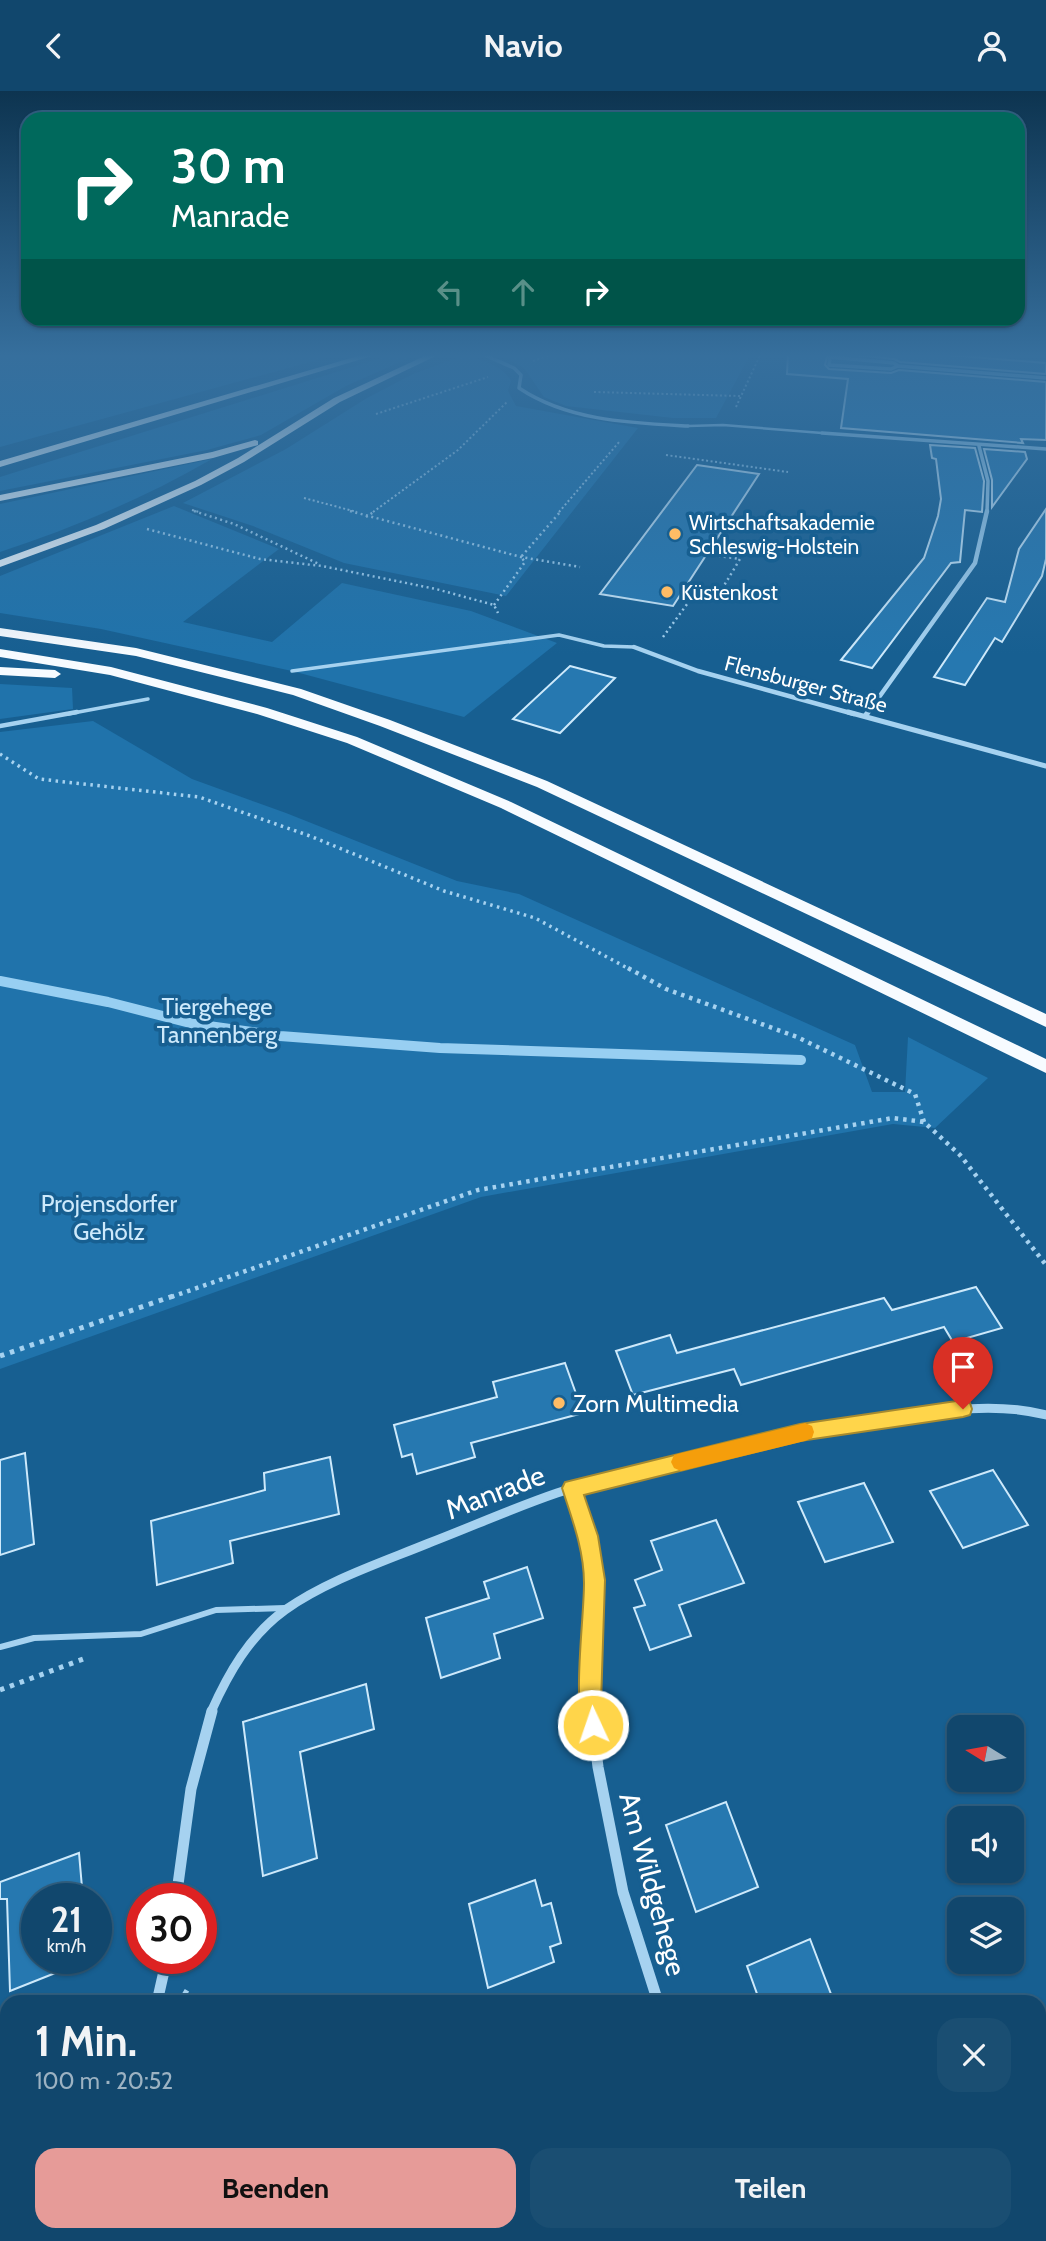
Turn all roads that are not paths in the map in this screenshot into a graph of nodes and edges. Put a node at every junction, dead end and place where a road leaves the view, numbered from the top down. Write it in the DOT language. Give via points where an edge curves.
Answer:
graph roads {
  1 [pos="40,453"];
  2 [pos="51,453"];
  3 [pos="218,453"];
  4 [pos="251,453"];
  5 [pos="981,453"];
  6 [pos="0,464"];
  7 [pos="0,472"];
  8 [pos="0,498"];
  9 [pos="0,563"];
  10 [pos="0,623"];
  11 [pos="0,632"];
  12 [pos="60,640"];
  13 [pos="634,647"];
  14 [pos="0,653"];
  15 [pos="0,671"];
  16 [pos="292,671"];
  17 [pos="205,695"];
  18 [pos="148,699"];
  19 [pos="865,716"];
  20 [pos="0,726"];
  21 [pos="1046,766"];
  22 [pos="1046,1021"];
  23 [pos="1046,1067"];
  24 [pos="1046,1415"];
  25 [pos="572,1488"];
  26 [pos="288,1608"];
  27 [pos="0,1647"];
  28 [pos="178,1883"];
  29 [pos="163,1974"];
  30 [pos="159,1995"];
  31 [pos="656,1995"];
  1 -- 6 [label="highway"];
  2 -- 7 [label="highway"];
  3 -- 8 [label="highway"];
  4 -- 9 [label="highway" via="198,483 89,531"];
  5 -- 19 [label="street" via="988,506 975,563"];
  10 -- 12 [label="highway"];
  11 -- 12 [label="highway"];
  12 -- 22 [label="highway" via="231,675 385,723 541,784"];
  13 -- 16 [label="lane, Flensburger Straße" via="604,646 559,635"];
  13 -- 19 [label="street, Flensburger Straße" via="698,671"];
  14 -- 17 [label="highway" via="111,671"];
  15 -- 17 [label="highway" via="32,671"];
  17 -- 23 [label="highway" via="352,740 506,805"];
  18 -- 20 [label="lane"];
  19 -- 21 [label="street, Flensburger Straße"];
  24 -- 25 [label="street, Manrade" via="1001,1408 963,1409 800,1432"];
  25 -- 26 [label="street, Manrade" via="362,1570"];
  25 -- 31 [label="street, Am Wildgehege" via="588,1536 595,1580 590,1704 598,1767 623,1892"];
  26 -- 27 [label="lane" via="216,1610 141,1634 34,1638"];
  26 -- 28 [label="street, Manrade" via="241,1656 213,1708 193,1766"];
  29 -- 30 [label="street"];
}
